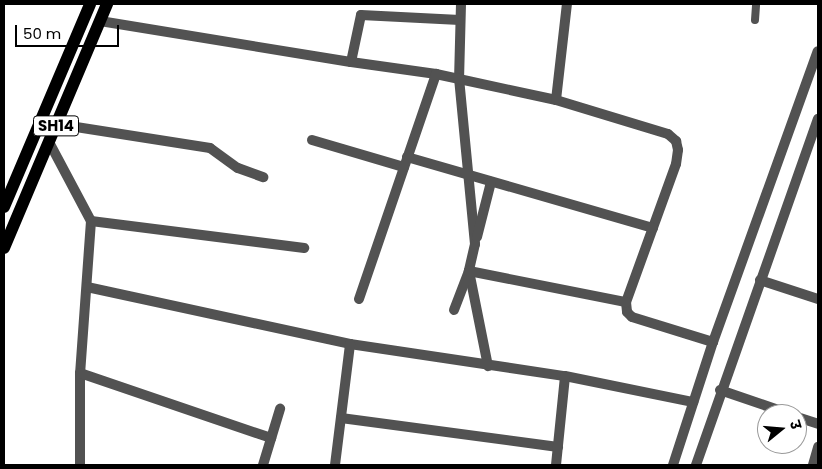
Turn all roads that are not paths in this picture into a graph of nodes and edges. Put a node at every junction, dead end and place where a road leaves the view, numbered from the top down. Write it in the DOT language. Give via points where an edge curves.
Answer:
graph roads {
  1 [pos="90,4"];
  2 [pos="107,4"];
  3 [pos="462,4"];
  4 [pos="567,4"];
  5 [pos="756,4"];
  6 [pos="460,20"];
  7 [pos="755,20"];
  8 [pos="100,21"];
  9 [pos="818,51"];
  10 [pos="352,62"];
  11 [pos="436,74"];
  12 [pos="459,78"];
  13 [pos="556,100"];
  14 [pos="818,119"];
  15 [pos="57,124"];
  16 [pos="312,140"];
  17 [pos="49,142"];
  18 [pos="405,162"];
  19 [pos="469,176"];
  20 [pos="262,177"];
  21 [pos="491,182"];
  22 [pos="4,207"];
  23 [pos="91,221"];
  24 [pos="653,228"];
  25 [pos="476,244"];
  26 [pos="4,248"];
  27 [pos="304,248"];
  28 [pos="469,271"];
  29 [pos="760,280"];
  30 [pos="87,287"];
  31 [pos="359,299"];
  32 [pos="818,299"];
  33 [pos="626,302"];
  34 [pos="454,310"];
  35 [pos="713,342"];
  36 [pos="350,344"];
  37 [pos="488,366"];
  38 [pos="80,373"];
  39 [pos="565,376"];
  40 [pos="720,390"];
  41 [pos="693,402"];
  42 [pos="761,404"];
  43 [pos="280,409"];
  44 [pos="341,418"];
  45 [pos="271,438"];
  46 [pos="558,447"];
  47 [pos="818,447"];
  48 [pos="80,465"];
  49 [pos="263,465"];
  50 [pos="335,465"];
  51 [pos="556,465"];
  52 [pos="673,465"];
  53 [pos="696,465"];
  54 [pos="813,465"];
  1 -- 22 [label="main road, SH14"];
  2 -- 8 [label="main road, SH14"];
  3 -- 6 [label="street"];
  4 -- 13 [label="street"];
  5 -- 7 [label="lane"];
  6 -- 10 [label="street" via="361,16"];
  6 -- 12 [label="street"];
  8 -- 10 [label="street"];
  8 -- 15 [label="main road, SH14"];
  9 -- 35 [label="street"];
  10 -- 11 [label="street"];
  11 -- 12 [label="street"];
  11 -- 18 [label="street"];
  12 -- 13 [label="street"];
  12 -- 19 [label="street"];
  13 -- 24 [label="street" via="668,134 676,141 676,164"];
  14 -- 29 [label="street"];
  15 -- 17 [label="main road, SH14"];
  15 -- 20 [label="street" via="210,148 238,168"];
  16 -- 18 [label="street"];
  17 -- 23 [label="street"];
  17 -- 26 [label="main road, SH14"];
  18 -- 19 [label="street"];
  18 -- 31 [label="street"];
  19 -- 21 [label="street"];
  19 -- 25 [label="street"];
  21 -- 24 [label="street"];
  21 -- 25 [label="street"];
  23 -- 27 [label="street"];
  23 -- 30 [label="street"];
  24 -- 33 [label="street"];
  25 -- 28 [label="street"];
  28 -- 33 [label="street"];
  28 -- 34 [label="street"];
  28 -- 37 [label="street"];
  29 -- 32 [label="street"];
  29 -- 40 [label="street"];
  30 -- 36 [label="street"];
  30 -- 38 [label="street"];
  33 -- 35 [label="street" via="627,312 632,317"];
  35 -- 41 [label="street"];
  36 -- 37 [label="street"];
  36 -- 44 [label="street"];
  37 -- 39 [label="street"];
  38 -- 45 [label="street"];
  38 -- 48 [label="street"];
  39 -- 41 [label="street"];
  39 -- 46 [label="street"];
  40 -- 42 [label="street"];
  40 -- 53 [label="street"];
  41 -- 52 [label="street"];
  43 -- 45 [label="street"];
  44 -- 46 [label="street"];
  44 -- 50 [label="street"];
  45 -- 49 [label="street"];
  46 -- 51 [label="street"];
  47 -- 54 [label="street"];
}
